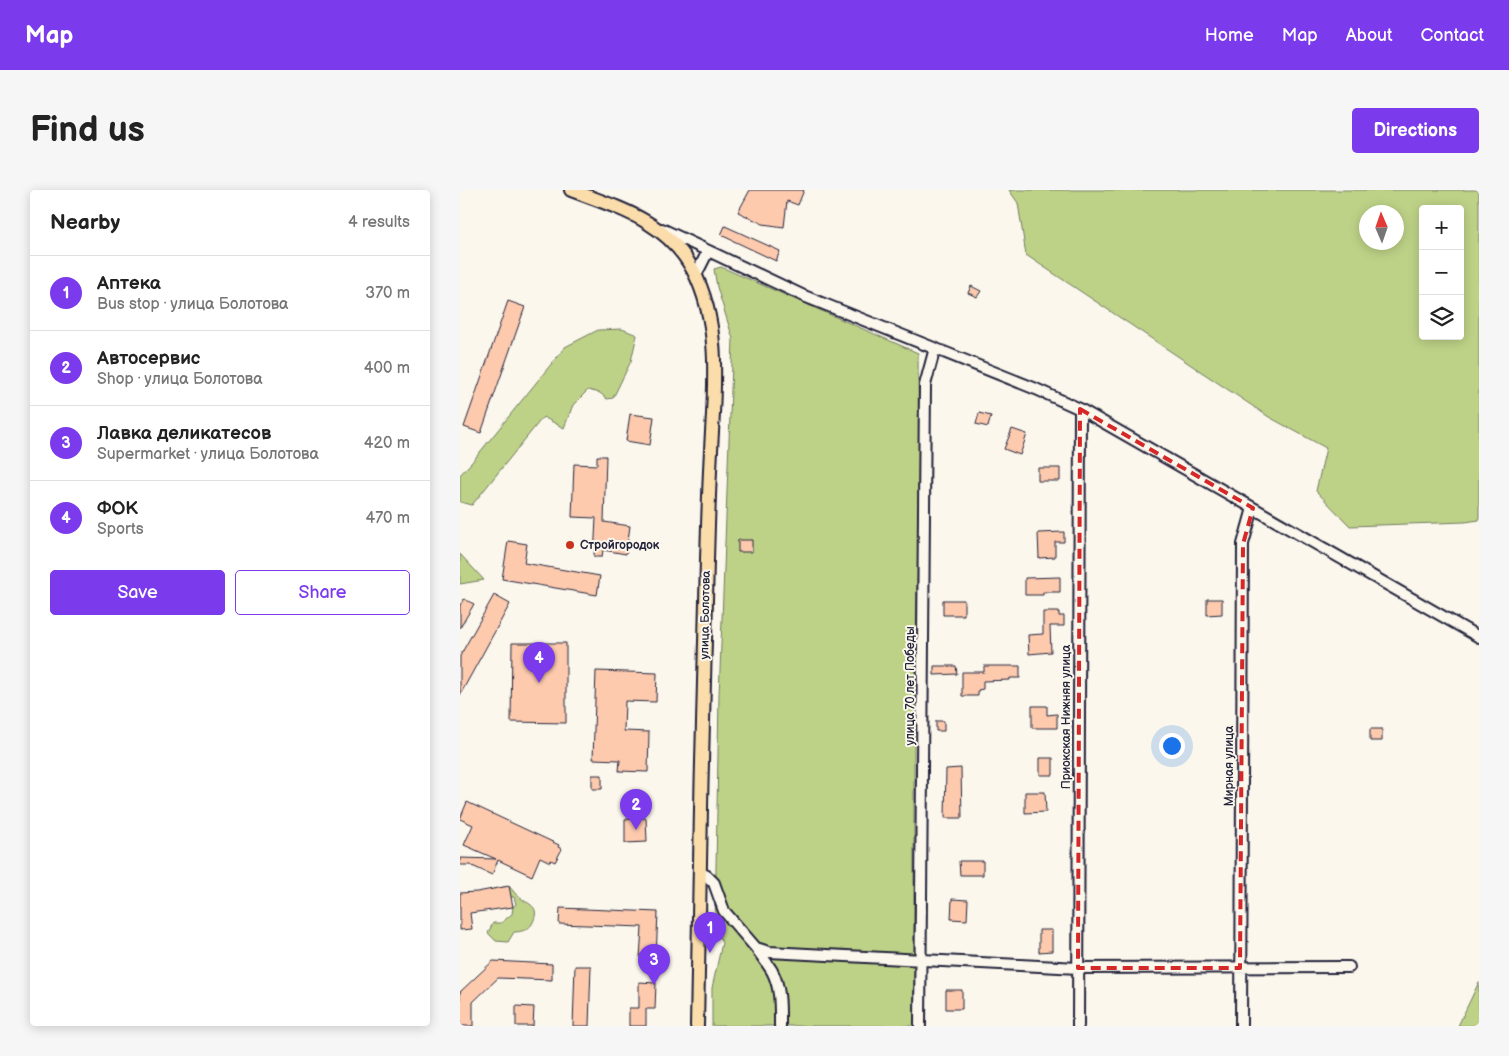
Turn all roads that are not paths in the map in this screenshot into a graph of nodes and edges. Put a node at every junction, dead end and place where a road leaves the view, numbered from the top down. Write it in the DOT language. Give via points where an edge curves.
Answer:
graph roads {
  1 [pos="571,190"];
  2 [pos="652,224"];
  3 [pos="708,251"];
  4 [pos="696,275"];
  5 [pos="935,348"];
  6 [pos="1080,409"];
  7 [pos="1254,508"];
  8 [pos="1479,637"];
  9 [pos="699,872"];
  10 [pos="756,948"];
  11 [pos="921,960"];
  12 [pos="1078,968"];
  13 [pos="1240,968"];
  14 [pos="1349,968"];
  15 [pos="696,1026"];
  16 [pos="780,1026"];
  17 [pos="920,1026"];
  18 [pos="1078,1026"];
  19 [pos="1241,1026"];
  1 -- 2 [label="main road, улица Болотова"];
  2 -- 3 [label="street"];
  2 -- 4 [label="main road, улица Болотова" via="678,249"];
  3 -- 4 [label="street"];
  3 -- 5 [label="street" via="804,296"];
  4 -- 9 [label="main road, улица Болотова" via="712,326 714,364"];
  5 -- 6 [label="street"];
  5 -- 11 [label="street, улица 70 лет Победы" via="925,385"];
  6 -- 7 [label="street"];
  6 -- 12 [label="street, Приокская Нижняя улица"];
  7 -- 8 [label="street"];
  7 -- 13 [label="street, Мирная улица" via="1243,544"];
  9 -- 10 [label="street" via="714,883 724,911"];
  9 -- 15 [label="main road, улица Болотова"];
  10 -- 11 [label="street" via="769,952"];
  10 -- 16 [label="street" via="777,984"];
  11 -- 12 [label="street"];
  11 -- 17 [label="street, улица 70 лет Победы"];
  12 -- 13 [label="street"];
  12 -- 18 [label="street, Приокская Нижняя улица"];
  13 -- 14 [label="street"];
  13 -- 19 [label="street, Мирная улица"];
}
